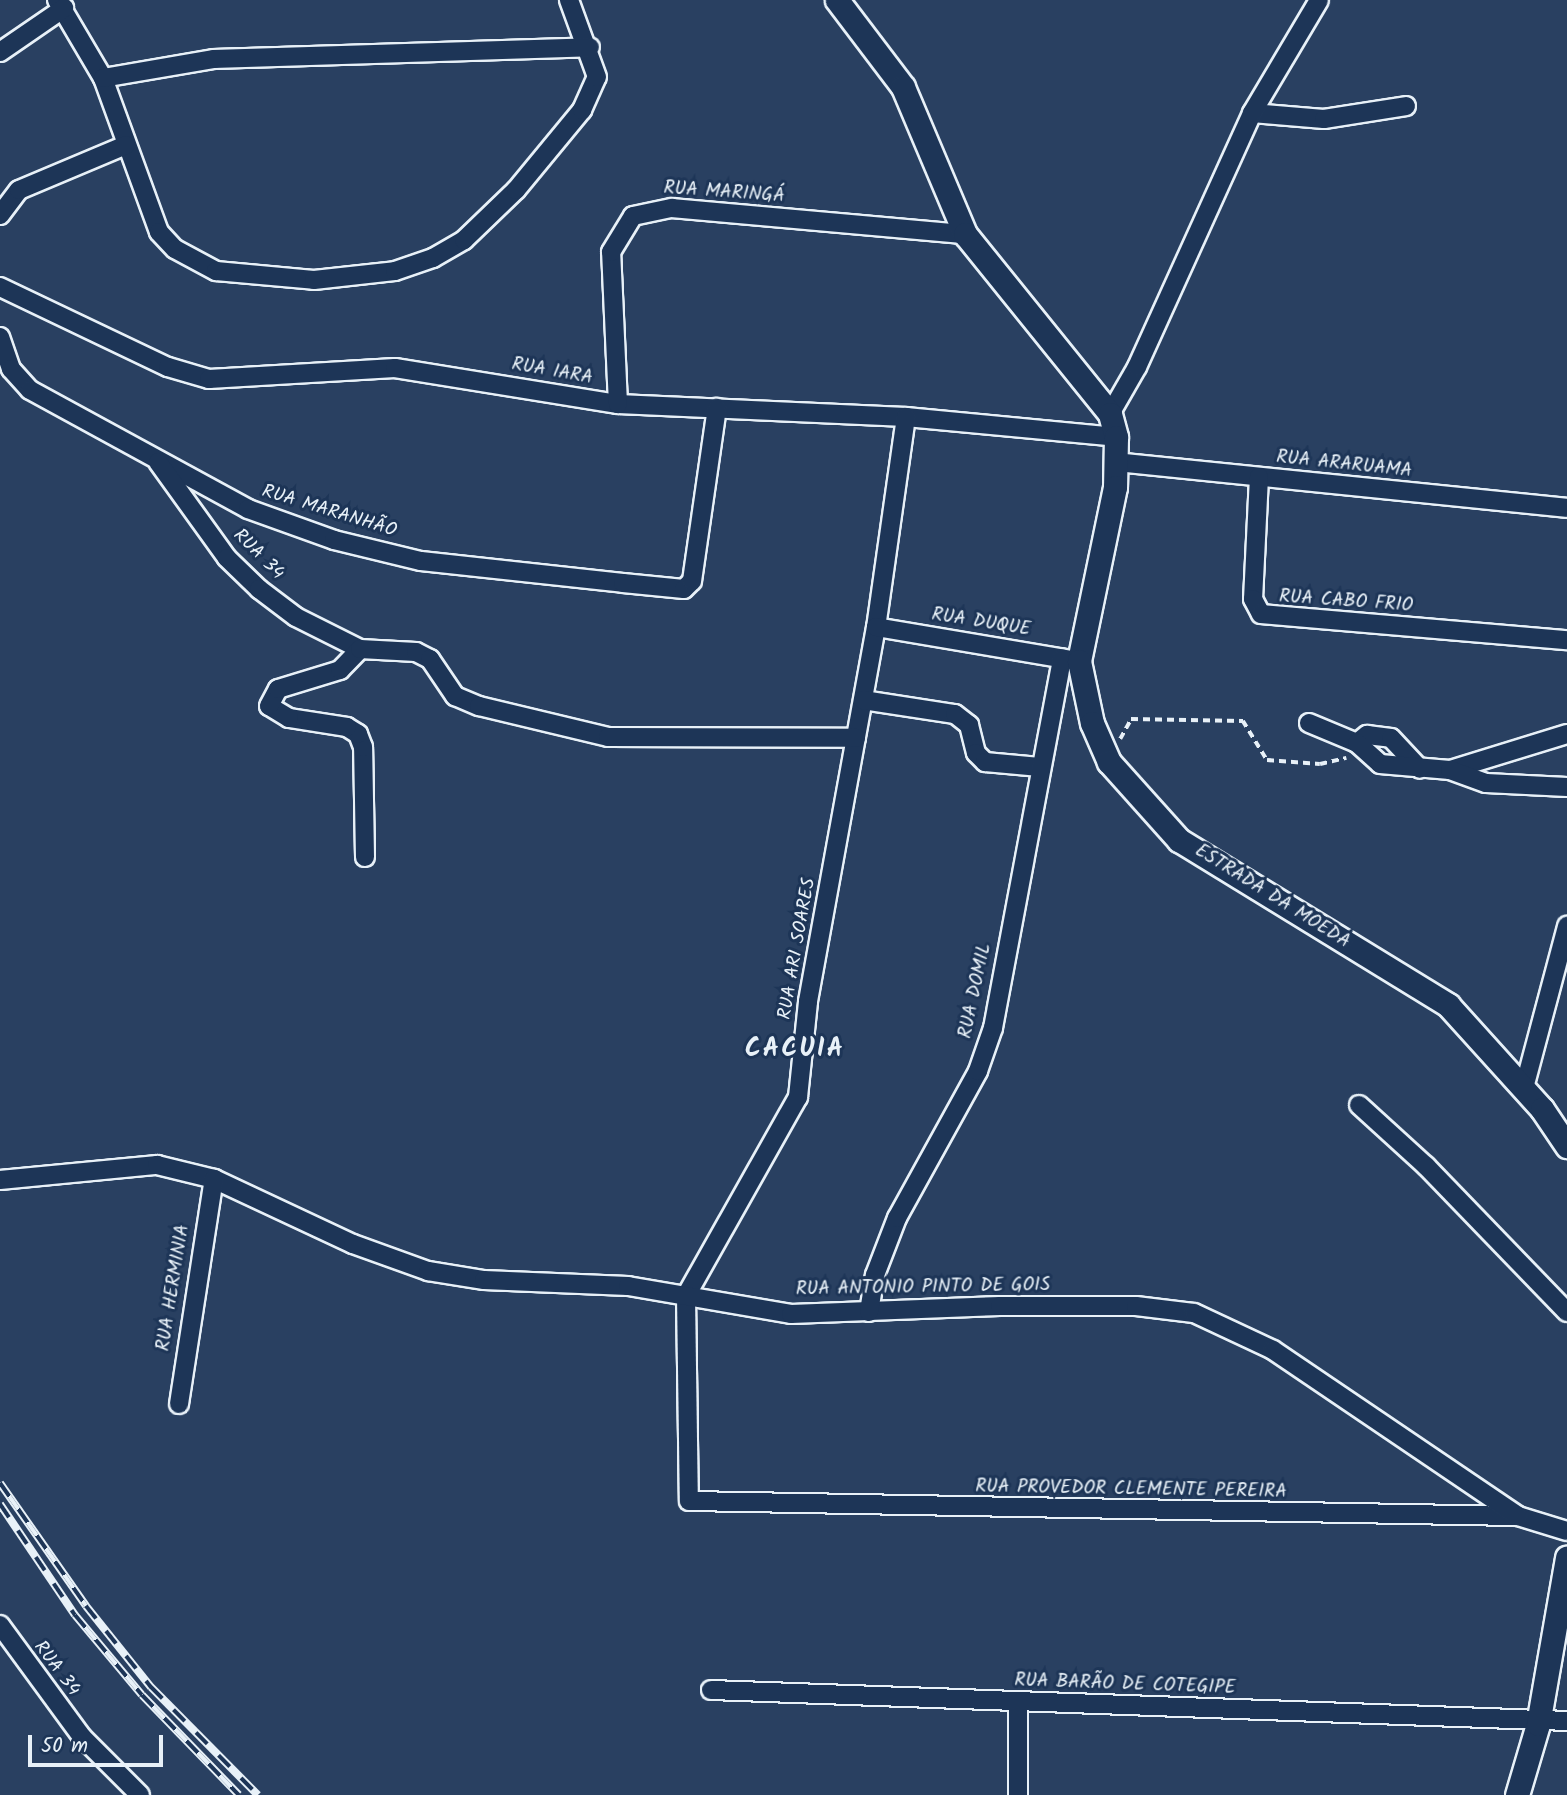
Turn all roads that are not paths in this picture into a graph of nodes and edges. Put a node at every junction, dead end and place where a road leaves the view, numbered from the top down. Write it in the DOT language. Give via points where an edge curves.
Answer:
graph roads {
  1 [pos="569,0"];
  2 [pos="837,0"];
  3 [pos="1319,0"];
  4 [pos="61,4"];
  5 [pos="590,47"];
  6 [pos="0,52"];
  7 [pos="103,78"];
  8 [pos="1406,106"];
  9 [pos="1252,113"];
  10 [pos="126,145"];
  11 [pos="0,215"];
  12 [pos="965,234"];
  13 [pos="0,287"];
  14 [pos="0,337"];
  15 [pos="618,404"];
  16 [pos="717,408"];
  17 [pos="1110,414"];
  18 [pos="906,417"];
  19 [pos="1116,437"];
  20 [pos="156,459"];
  21 [pos="1116,463"];
  22 [pos="1259,477"];
  23 [pos="1567,508"];
  24 [pos="876,627"];
  25 [pos="1567,640"];
  26 [pos="360,649"];
  27 [pos="1070,660"];
  28 [pos="863,700"];
  29 [pos="1309,723"];
  30 [pos="1567,734"];
  31 [pos="856,738"];
  32 [pos="1361,749"];
  33 [pos="1040,767"];
  34 [pos="1420,769"];
  35 [pos="1450,770"];
  36 [pos="1567,787"];
  37 [pos="365,857"];
  38 [pos="1567,926"];
  39 [pos="1524,1088"];
  40 [pos="1359,1105"];
  41 [pos="1567,1146"];
  42 [pos="214,1179"];
  43 [pos="0,1180"];
  44 [pos="686,1296"];
  45 [pos="869,1312"];
  46 [pos="1567,1312"];
  47 [pos="179,1404"];
  48 [pos="1518,1516"];
  49 [pos="1567,1531"];
  50 [pos="1567,1558"];
  51 [pos="0,1625"];
  52 [pos="712,1690"];
  53 [pos="1018,1704"];
  54 [pos="1567,1721"];
  55 [pos="1538,1724"];
  56 [pos="140,1795"];
  57 [pos="1018,1795"];
  58 [pos="1517,1795"];
  1 -- 5 [label="street"];
  2 -- 12 [label="main road" via="903,87"];
  3 -- 9 [label="street"];
  4 -- 6 [label="street"];
  4 -- 7 [label="street"];
  5 -- 7 [label="street" via="214,59"];
  5 -- 10 [label="street" via="597,77 593,93 516,190 464,240 395,271 273,279 237,276 194,262 175,249 150,216"];
  7 -- 10 [label="street"];
  8 -- 9 [label="street" via="1324,119"];
  9 -- 17 [label="street" via="1137,367"];
  10 -- 11 [label="street" via="19,190"];
  12 -- 15 [label="street, RUA MARINGÁ" via="671,208 633,216 611,252"];
  12 -- 17 [label="main road"];
  13 -- 15 [label="street, RUA IARA" via="168,367 209,379 395,368"];
  14 -- 20 [label="street, RUA MARANHÃO" via="11,369 30,390"];
  15 -- 16 [label="street, RUA IARA"];
  16 -- 18 [label="street, RUA IARA"];
  16 -- 20 [label="street, RUA MARANHÃO" via="694,575 684,589 421,561 334,540 248,509"];
  17 -- 19 [label="main road"];
  18 -- 19 [label="street, RUA IARA"];
  18 -- 24 [label="street, RUA ARI SOARES"];
  19 -- 21 [label="main road"];
  20 -- 26 [label="street, RUA 34" via="227,558 259,589 296,617"];
  21 -- 22 [label="street, RUA ARARUAMA"];
  21 -- 27 [label="main road"];
  22 -- 23 [label="street, RUA ARARUAMA"];
  22 -- 25 [label="street, RUA CABO FRIO" via="1253,599 1261,614"];
  24 -- 27 [label="street, RUA DUQUE"];
  24 -- 28 [label="street, RUA ARI SOARES"];
  26 -- 31 [label="street" via="416,652 430,659 455,696 608,737"];
  26 -- 37 [label="street" via="340,670 278,689 269,706 289,718 347,727 358,734 363,747"];
  27 -- 33 [label="street, RUA DOMIL"];
  27 -- 39 [label="main road, ESTRADA DA MOEDA" via="1109,762 1179,840 1448,1005"];
  28 -- 31 [label="street, RUA ARI SOARES"];
  28 -- 33 [label="street" via="955,715 969,725 976,753 985,762"];
  29 -- 32 [label="street"];
  30 -- 35 [label="street"];
  31 -- 44 [label="street, RUA ARI SOARES" via="810,990 798,1097"];
  32 -- 34 [label="street" via="1380,764"];
  32 -- 34 [label="street" via="1367,735 1391,738"];
  33 -- 45 [label="street, RUA DOMIL" via="993,1028 978,1070 897,1218 875,1275"];
  34 -- 35 [label="street"];
  35 -- 36 [label="street" via="1486,783"];
  38 -- 39 [label="street"];
  39 -- 41 [label="main road, ESTRADA DA MOEDA"];
  40 -- 46 [label="street" via="1426,1166"];
  42 -- 43 [label="street, RUA ANTONIO PINTO DE GOIS" via="141,1164"];
  42 -- 44 [label="street, RUA ANTONIO PINTO DE GOIS" via="353,1244 428,1271 484,1280 628,1286"];
  42 -- 47 [label="street, RUA HERMINIA"];
  44 -- 45 [label="street, RUA ANTONIO PINTO DE GOIS" via="791,1314"];
  44 -- 48 [label="street, RUA PROVEDOR CLEMENTE PEREIRA" via="692,1504"];
  45 -- 48 [label="street, RUA ANTONIO PINTO DE GOIS" via="1095,1306 1194,1313 1273,1350"];
  48 -- 49 [label="street, RUA PROVEDOR CLEMENTE PEREIRA"];
  50 -- 55 [label="main road"];
  51 -- 56 [label="street, RUA 34" via="82,1737"];
  52 -- 53 [label="street, RUA BARÃO DE COTEGIPE"];
  53 -- 55 [label="street, RUA BARÃO DE COTEGIPE" via="1333,1712"];
  53 -- 57 [label="street"];
  54 -- 55 [label="street, RUA BARÃO DE COTEGIPE"];
  55 -- 58 [label="main road"];
}
